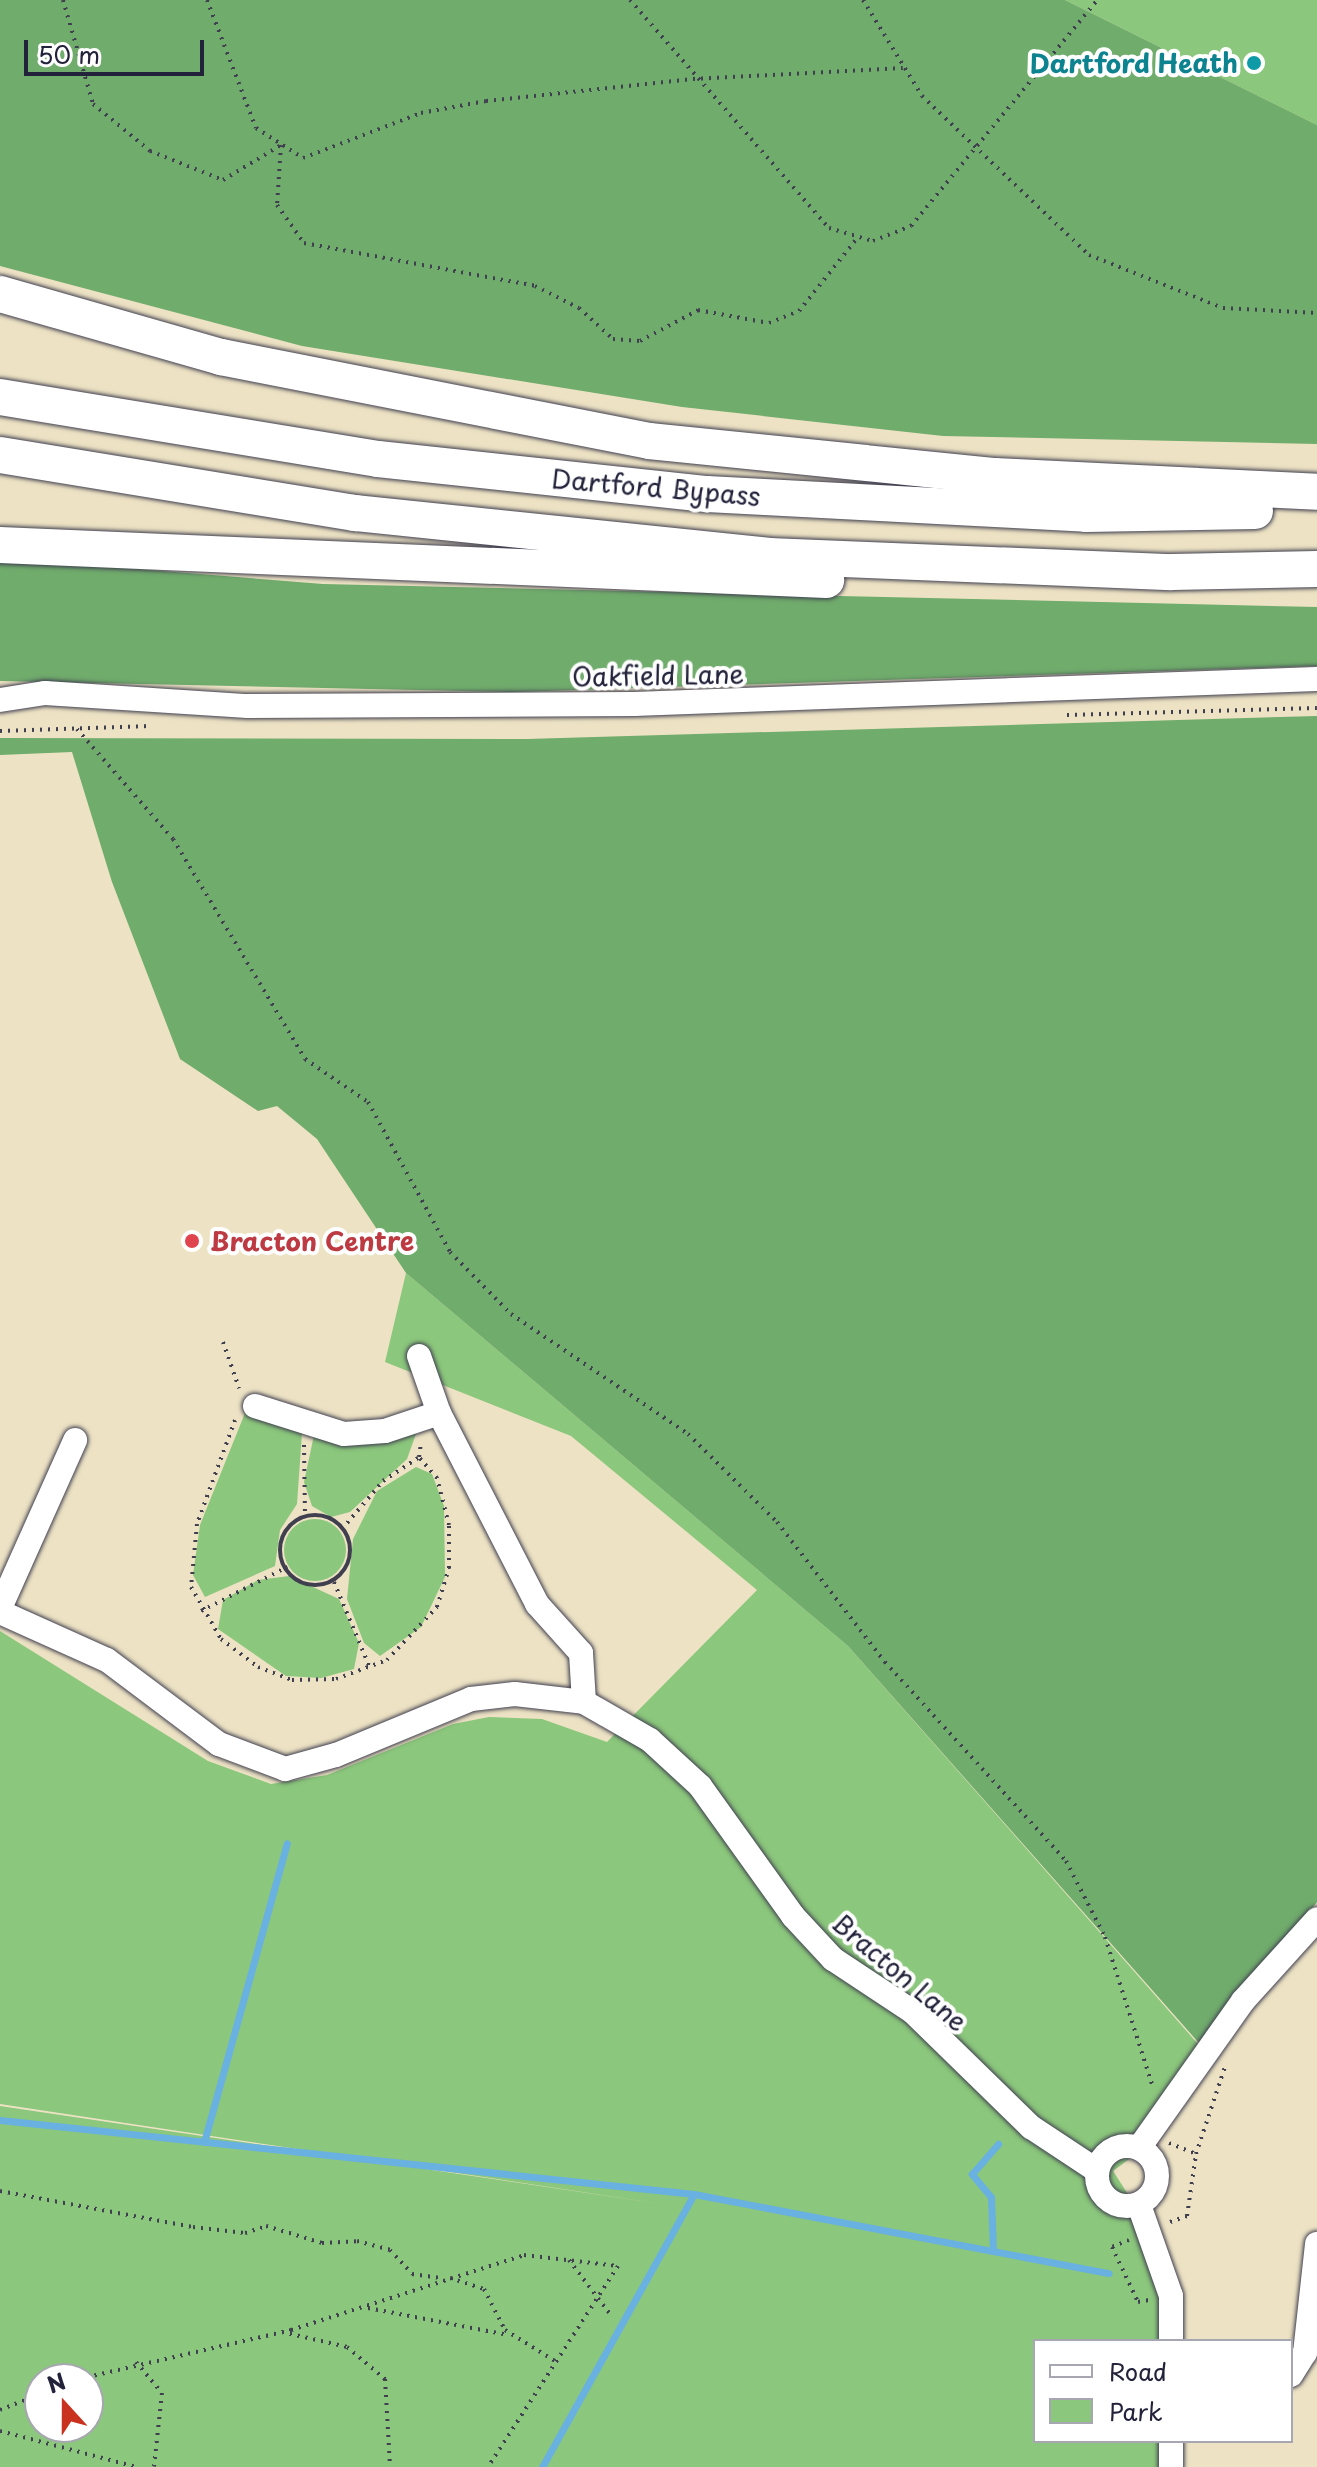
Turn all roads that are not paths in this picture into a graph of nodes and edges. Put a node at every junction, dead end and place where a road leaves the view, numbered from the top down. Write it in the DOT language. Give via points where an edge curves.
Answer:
graph roads {
  1 [pos="0,294"];
  2 [pos="0,397"];
  3 [pos="0,455"];
  4 [pos="1317,492"];
  5 [pos="1317,510"];
  6 [pos="0,545"];
  7 [pos="1317,569"];
  8 [pos="1172,572"];
  9 [pos="1317,679"];
  10 [pos="0,700"];
  11 [pos="419,1356"];
  12 [pos="246,1406"];
  13 [pos="433,1415"];
  14 [pos="75,1440"];
  15 [pos="0,1610"];
  16 [pos="584,1702"];
  17 [pos="1317,1919"];
  18 [pos="1139,2148"];
  19 [pos="1096,2170"];
  20 [pos="1139,2205"];
  21 [pos="1317,2244"];
  22 [pos="1312,2328"];
  23 [pos="1171,2339"];
  24 [pos="1293,2372"];
  25 [pos="1171,2443"];
  26 [pos="1171,2467"];
  1 -- 4 [label="highway" via="221,357 649,441 995,476"];
  2 -- 5 [label="highway, Dartford Bypass" via="378,459 707,494 1086,514"];
  3 -- 8 [label="highway" via="355,513 769,556"];
  6 -- 8 [label="highway" via="749,583"];
  7 -- 8 [label="highway"];
  9 -- 10 [label="street, Oakfield Lane" via="650,704 248,706 45,693"];
  11 -- 13 [label="street"];
  12 -- 13 [label="street" via="308,1427 364,1434"];
  13 -- 16 [label="street" via="537,1604 581,1653"];
  14 -- 15 [label="street"];
  15 -- 16 [label="street" via="107,1660 219,1744 285,1769 336,1755 471,1699 515,1694"];
  16 -- 19 [label="street, Bracton Lane" via="650,1740 700,1786 793,1916 833,1959 913,2012 1031,2127"];
  17 -- 18 [label="street" via="1206,2053"];
  18 -- 19 [label="street" via="1111,2151"];
  18 -- 20 [label="street" via="1157,2177"];
  19 -- 20 [label="street" via="1108,2199"];
  20 -- 23 [label="street" via="1171,2296"];
  21 -- 22 [label="street"];
  22 -- 24 [label="street"];
  25 -- 26 [label="street"];
}
